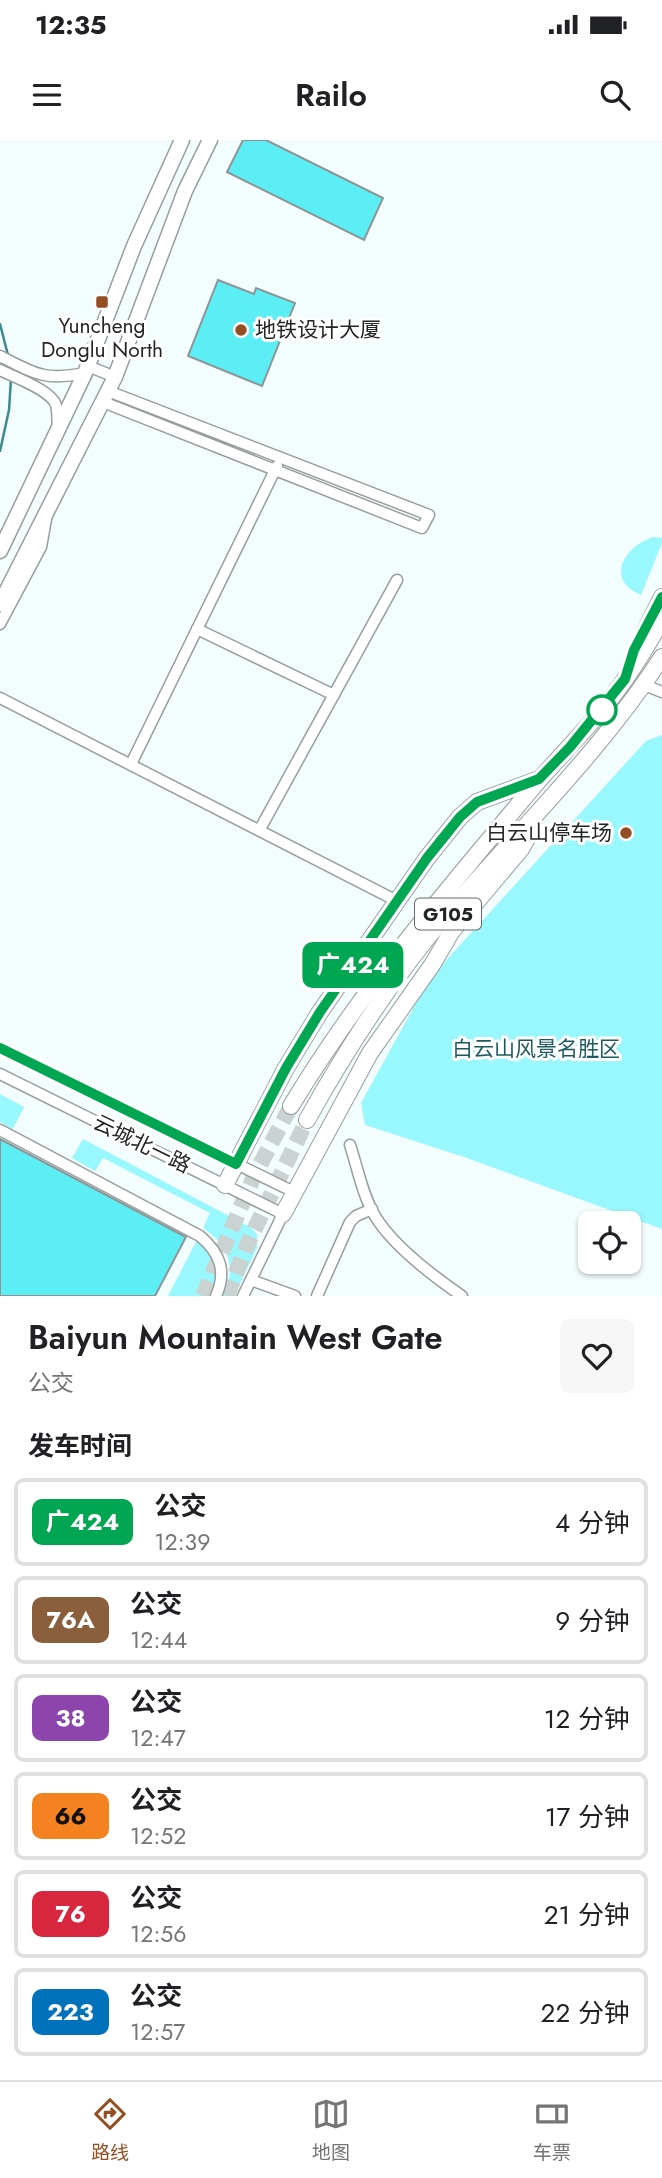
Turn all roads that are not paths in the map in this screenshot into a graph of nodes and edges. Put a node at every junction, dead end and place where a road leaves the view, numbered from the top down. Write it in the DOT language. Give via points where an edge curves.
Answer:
graph roads {
  1 [pos="182,140"];
  2 [pos="210,140"];
  3 [pos="0,356"];
  4 [pos="0,370"];
  5 [pos="87,370"];
  6 [pos="109,390"];
  7 [pos="58,427"];
  8 [pos="281,458"];
  9 [pos="275,470"];
  10 [pos="21,510"];
  11 [pos="47,515"];
  12 [pos="0,537"];
  13 [pos="0,551"];
  14 [pos="397,580"];
  15 [pos="662,597"];
  16 [pos="0,604"];
  17 [pos="662,619"];
  18 [pos="0,624"];
  19 [pos="197,629"];
  20 [pos="662,657"];
  21 [pos="625,679"];
  22 [pos="642,684"];
  23 [pos="662,692"];
  24 [pos="334,695"];
  25 [pos="0,698"];
  26 [pos="131,764"];
  27 [pos="539,779"];
  28 [pos="551,796"];
  29 [pos="260,830"];
  30 [pos="397,901"];
  31 [pos="0,1048"];
  32 [pos="0,1074"];
  33 [pos="291,1106"];
  34 [pos="307,1120"];
  35 [pos="0,1130"];
  36 [pos="349,1145"];
  37 [pos="236,1164"];
  38 [pos="225,1185"];
  39 [pos="294,1192"];
  40 [pos="372,1209"];
  41 [pos="283,1214"];
  42 [pos="251,1280"];
  43 [pos="216,1296"];
  44 [pos="243,1296"];
  45 [pos="295,1296"];
  46 [pos="317,1296"];
  47 [pos="462,1296"];
  1 -- 5 [label="main road" via="134,246"];
  2 -- 6 [label="main road" via="185,191"];
  3 -- 5 [label="street" via="45,377 63,378"];
  4 -- 7 [label="street" via="55,402"];
  5 -- 6 [label="street"];
  5 -- 7 [label="main road"];
  6 -- 8 [label="street"];
  6 -- 9 [label="street"];
  6 -- 11 [label="main road"];
  7 -- 10 [label="main road"];
  8 -- 9 [label="street"];
  8 -- 9 [label="street" via="429,515 422,528"];
  9 -- 19 [label="street"];
  10 -- 12 [label="street"];
  10 -- 13 [label="main road"];
  11 -- 16 [label="main road"];
  11 -- 18 [label="street" via="41,547"];
  14 -- 24 [label="street"];
  15 -- 21 [label="highway" via="634,650"];
  17 -- 21 [label="highway, G105"];
  19 -- 24 [label="street"];
  19 -- 26 [label="street"];
  20 -- 22 [label="highway, G105"];
  21 -- 27 [label="highway, G105"];
  22 -- 23 [label="street"];
  22 -- 28 [label="highway, G105"];
  24 -- 29 [label="street"];
  25 -- 26 [label="street"];
  26 -- 29 [label="street"];
  27 -- 30 [label="highway" via="477,802 452,827"];
  27 -- 33 [label="highway, G105" via="367,990"];
  28 -- 34 [label="highway, G105" via="402,973"];
  28 -- 39 [label="highway" via="521,849 452,931 370,1053"];
  29 -- 30 [label="street"];
  30 -- 37 [label="highway" via="300,1046"];
  31 -- 37 [label="street, 云城北一路"];
  32 -- 38 [label="street, 云城北一路"];
  35 -- 43 [label="street" via="200,1236 212,1246 222,1266"];
  36 -- 40 [label="street"];
  37 -- 38 [label="highway"];
  37 -- 39 [label="street, 云城北一路"];
  38 -- 41 [label="street, 云城北一路"];
  39 -- 41 [label="highway"];
  40 -- 46 [label="street" via="349,1222"];
  40 -- 47 [label="street" via="387,1234"];
  41 -- 42 [label="street"];
  42 -- 44 [label="street"];
  42 -- 45 [label="street"];
}
